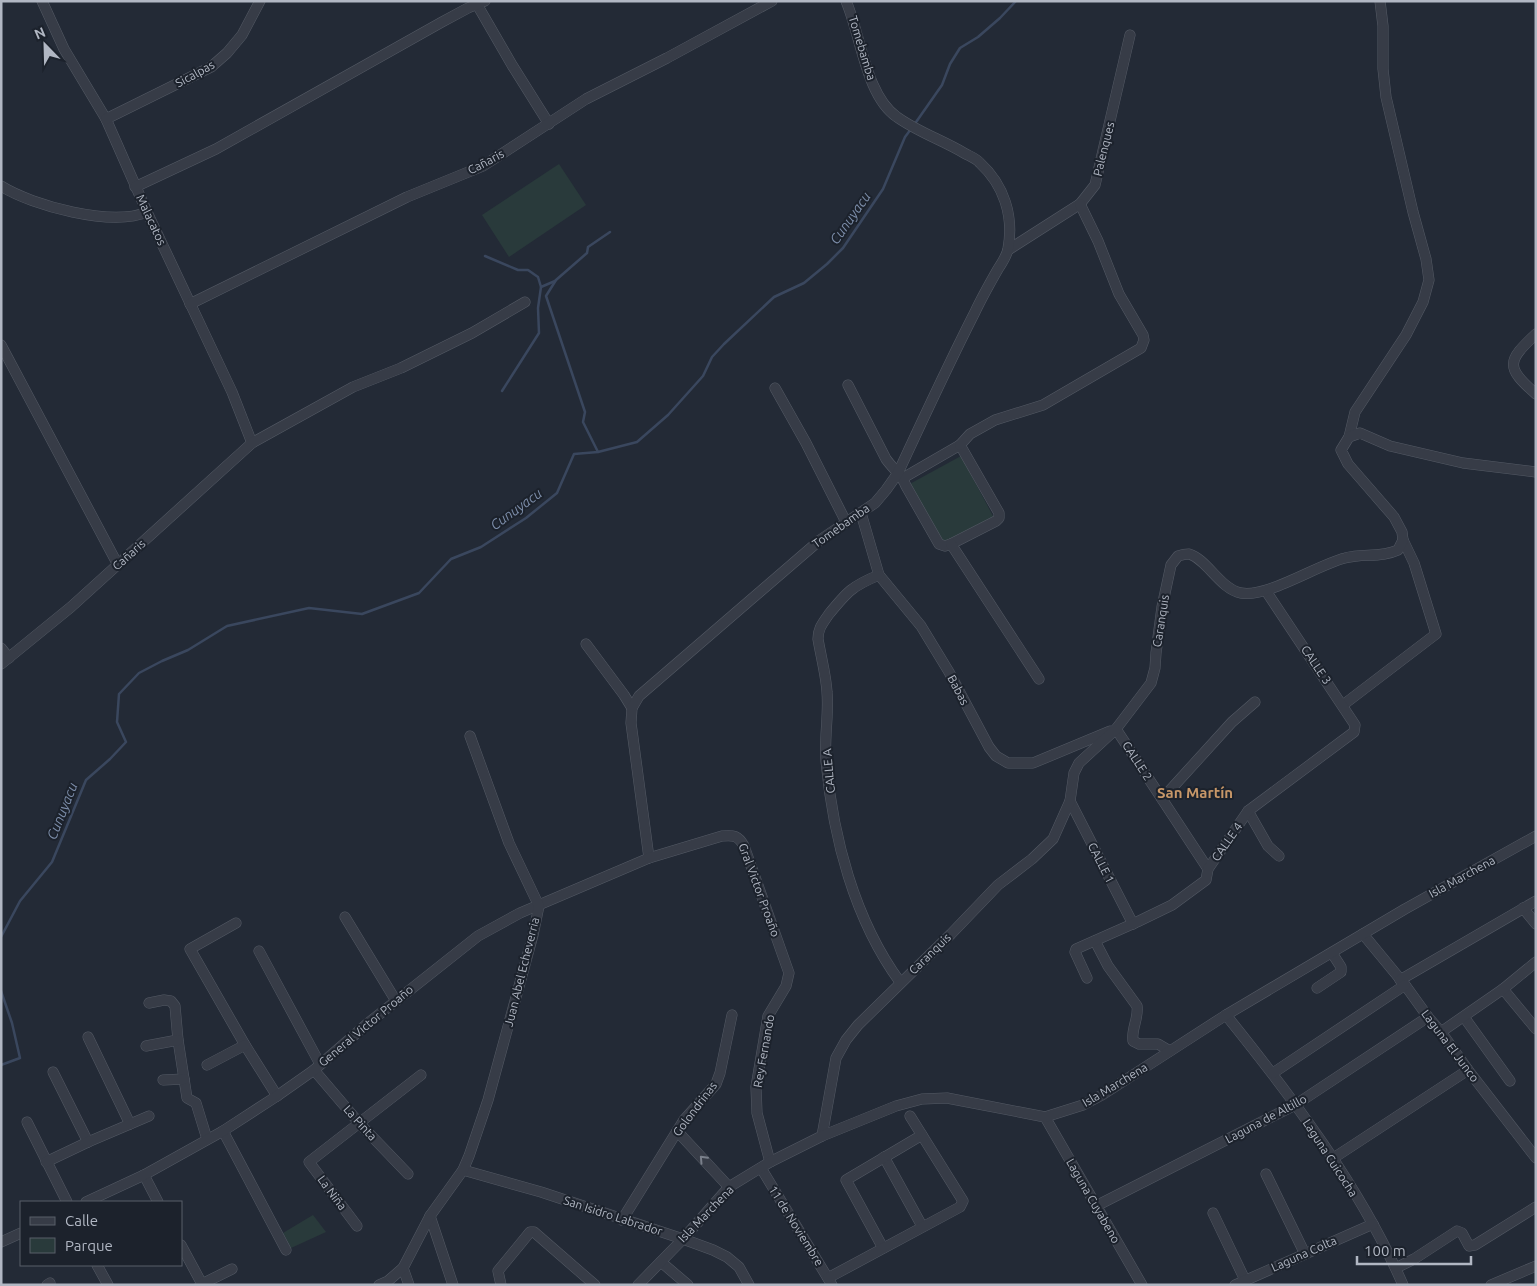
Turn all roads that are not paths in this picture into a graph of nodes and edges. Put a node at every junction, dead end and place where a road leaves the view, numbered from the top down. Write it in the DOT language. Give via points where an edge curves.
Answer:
graph roads {
  1 [pos="42,1"];
  2 [pos="260,1"];
  3 [pos="772,1"];
  4 [pos="846,1"];
  5 [pos="1380,1"];
  6 [pos="479,3"];
  7 [pos="1130,35"];
  8 [pos="106,119"];
  9 [pos="549,124"];
  10 [pos="1,186"];
  11 [pos="135,187"];
  12 [pos="1080,204"];
  13 [pos="147,212"];
  14 [pos="1008,250"];
  15 [pos="525,302"];
  16 [pos="190,304"];
  17 [pos="1536,334"];
  18 [pos="1,345"];
  19 [pos="848,385"];
  20 [pos="775,388"];
  21 [pos="1536,394"];
  22 [pos="1349,436"];
  23 [pos="252,443"];
  24 [pos="960,444"];
  25 [pos="1536,472"];
  26 [pos="900,475"];
  27 [pos="861,513"];
  28 [pos="846,522"];
  29 [pos="1403,540"];
  30 [pos="950,544"];
  31 [pos="118,565"];
  32 [pos="879,575"];
  33 [pos="1266,591"];
  34 [pos="586,644"];
  35 [pos="1,648"];
  36 [pos="5,661"];
  37 [pos="1039,679"];
  38 [pos="1255,702"];
  39 [pos="1343,705"];
  40 [pos="632,708"];
  41 [pos="1116,729"];
  42 [pos="470,736"];
  43 [pos="1346,739"];
  44 [pos="1162,799"];
  45 [pos="1070,801"];
  46 [pos="1248,811"];
  47 [pos="1536,836"];
  48 [pos="1279,856"];
  49 [pos="650,858"];
  50 [pos="1208,869"];
  51 [pos="1536,901"];
  52 [pos="539,906"];
  53 [pos="1523,908"];
  54 [pos="345,916"];
  55 [pos="236,922"];
  56 [pos="1133,924"];
  57 [pos="1536,924"];
  58 [pos="1363,934"];
  59 [pos="1094,941"];
  60 [pos="259,951"];
  61 [pos="1332,953"];
  62 [pos="1536,962"];
  63 [pos="789,974"];
  64 [pos="1087,978"];
  65 [pos="900,982"];
  66 [pos="1403,983"];
  67 [pos="1317,988"];
  68 [pos="1503,989"];
  69 [pos="396,1001"];
  70 [pos="149,1003"];
  71 [pos="732,1015"];
  72 [pos="1226,1015"];
  73 [pos="1428,1017"];
  74 [pos="1464,1017"];
  75 [pos="1536,1029"];
  76 [pos="1442,1032"];
  77 [pos="88,1037"];
  78 [pos="178,1040"];
  79 [pos="245,1045"];
  80 [pos="146,1046"];
  81 [pos="1170,1050"];
  82 [pos="206,1065"];
  83 [pos="317,1067"];
  84 [pos="1468,1070"];
  85 [pos="53,1072"];
  86 [pos="1273,1074"];
  87 [pos="421,1075"];
  88 [pos="184,1079"];
  89 [pos="163,1080"];
  90 [pos="1510,1080"];
  91 [pos="277,1096"];
  92 [pos="1295,1105"];
  93 [pos="149,1116"];
  94 [pos="910,1116"];
  95 [pos="1044,1117"];
  96 [pos="26,1122"];
  97 [pos="130,1124"];
  98 [pos="360,1124"];
  99 [pos="677,1131"];
  100 [pos="223,1132"];
  101 [pos="922,1135"];
  102 [pos="822,1136"];
  103 [pos="207,1139"];
  104 [pos="88,1142"];
  105 [pos="884,1158"];
  106 [pos="1536,1158"];
  107 [pos="1332,1159"];
  108 [pos="46,1162"];
  109 [pos="770,1162"];
  110 [pos="761,1168"];
  111 [pos="463,1170"];
  112 [pos="408,1174"];
  113 [pos="1266,1174"];
  114 [pos="144,1175"];
  115 [pos="729,1187"];
  116 [pos="66,1201"];
  117 [pos="88,1201"];
  118 [pos="157,1201"];
  119 [pos="1096,1206"];
  120 [pos="1536,1207"];
  121 [pos="1212,1214"];
  122 [pos="430,1216"];
  123 [pos="622,1220"];
  124 [pos="1373,1224"];
  125 [pos="357,1226"];
  126 [pos="922,1226"];
  127 [pos="20,1233"];
  128 [pos="683,1239"];
  129 [pos="1,1242"];
  130 [pos="182,1247"];
  131 [pos="883,1248"];
  132 [pos="286,1250"];
  133 [pos="1305,1254"];
  134 [pos="660,1262"];
  135 [pos="98,1266"];
  136 [pos="1536,1266"];
  137 [pos="403,1268"];
  138 [pos="1396,1268"];
  139 [pos="232,1269"];
  140 [pos="830,1281"];
  141 [pos="1240,1283"];
  142 [pos="201,1284"];
  143 [pos="108,1285"];
  144 [pos="379,1285"];
  145 [pos="409,1285"];
  146 [pos="453,1285"];
  147 [pos="501,1285"];
  148 [pos="595,1285"];
  149 [pos="638,1285"];
  150 [pos="688,1285"];
  151 [pos="749,1285"];
  152 [pos="1142,1285"];
  153 [pos="1403,1285"];
  154 [pos="1491,1285"];
  1 -- 8 [label="street, Malacatos" via="64,49"];
  2 -- 8 [label="street, Sicalpas" via="242,35 211,67"];
  3 -- 9 [label="street, Cañaris" via="586,99"];
  4 -- 14 [label="street, Tomebamba" via="867,69 886,107 897,117 978,161 1003,191 1009,213"];
  5 -- 22 [label="street" via="1386,98 1426,259 1428,280 1424,302 1355,412"];
  6 -- 9 [label="street"];
  6 -- 11 [label="street" via="216,149"];
  7 -- 12 [label="street, Palenques" via="1095,185"];
  8 -- 11 [label="street, Malacatos"];
  9 -- 16 [label="street, Cañaris" via="483,166 407,197"];
  10 -- 13 [label="street" via="20,197 60,210 112,216"];
  11 -- 13 [label="street, Malacatos"];
  12 -- 14 [label="street, Palenques"];
  12 -- 24 [label="street" via="1120,294 1143,335 1141,348 1043,405 995,420 970,434"];
  13 -- 16 [label="street, Malacatos"];
  14 -- 26 [label="street, Tomebamba" via="975,310"];
  15 -- 23 [label="street, Cañaris" via="472,333 401,368 353,387"];
  16 -- 23 [label="street, Malacatos" via="232,392"];
  17 -- 21 [label="street" via="1518,351 1514,364 1517,376"];
  18 -- 31 [label="street"];
  19 -- 26 [label="street" via="886,459"];
  20 -- 28 [label="street"];
  22 -- 25 [label="street" via="1360,433 1390,446 1463,463"];
  22 -- 29 [label="street" via="1341,450 1348,464 1394,517"];
  23 -- 31 [label="street, Cañaris"];
  24 -- 26 [label="street"];
  24 -- 30 [label="street" via="999,518"];
  26 -- 27 [label="street, Tomebamba"];
  26 -- 30 [label="street" via="936,541 942,546"];
  27 -- 28 [label="street, Tomebamba"];
  27 -- 32 [label="street, Babas"];
  28 -- 40 [label="street, Tomebamba" via="781,572 639,696"];
  29 -- 33 [label="street, Caranquis" via="1398,550 1390,554 1332,562"];
  29 -- 39 [label="street" via="1414,562 1436,634"];
  30 -- 37 [label="street"];
  31 -- 36 [label="street, Cañaris"];
  32 -- 41 [label="street, Babas" via="921,626 988,748 996,756 1008,763 1034,763"];
  32 -- 65 [label="street, CALLE A" via="843,596 821,624 818,639 827,692 826,759 835,824 861,911"];
  33 -- 39 [label="street, CALLE 3"];
  33 -- 41 [label="street, Caranquis" via="1237,592 1196,558 1188,554 1178,556 1171,565 1164,599 1154,676"];
  34 -- 40 [label="street"];
  35 -- 36 [label="street"];
  38 -- 44 [label="street" via="1232,722"];
  39 -- 43 [label="street, CALLE 3" via="1356,727"];
  40 -- 49 [label="street" via="631,723"];
  41 -- 44 [label="street, CALLE 2"];
  41 -- 45 [label="street, Caranquis" via="1080,763 1074,774"];
  42 -- 52 [label="street, Juan Abel Echeverria" via="509,843"];
  43 -- 46 [label="street, CALLE 4"];
  44 -- 50 [label="street, CALLE 2"];
  45 -- 56 [label="street, CALLE 1"];
  45 -- 65 [label="street, Caranquis" via="1044,849 998,885"];
  46 -- 48 [label="street" via="1268,846"];
  46 -- 50 [label="street, CALLE 4"];
  47 -- 58 [label="street, Isla Marchena"];
  49 -- 52 [label="street, General Victor Proaño"];
  49 -- 63 [label="street, Gral Victor Proaño" via="722,836 739,838"];
  50 -- 56 [label="street, CALLE 4" via="1206,880 1172,905"];
  51 -- 53 [label="street"];
  52 -- 69 [label="street, General Victor Proaño" via="478,936"];
  52 -- 111 [label="street, Juan Abel Echeverria" via="488,1100"];
  53 -- 57 [label="street"];
  53 -- 66 [label="street"];
  54 -- 69 [label="street"];
  55 -- 79 [label="street" via="190,949"];
  56 -- 59 [label="street, CALLE 4"];
  58 -- 61 [label="street, Isla Marchena"];
  58 -- 66 [label="street, Laguna El Junco"];
  59 -- 64 [label="street, CALLE 4" via="1075,952"];
  59 -- 81 [label="street" via="1137,1006 1132,1032 1134,1040 1139,1044 1158,1044"];
  60 -- 83 [label="street, La Pinta"];
  61 -- 67 [label="street" via="1341,972"];
  61 -- 72 [label="street, Isla Marchena"];
  62 -- 68 [label="street"];
  63 -- 109 [label="street, Rey Fernando" via="786,986 768,1016 756,1087 757,1113"];
  65 -- 102 [label="street, Caranquis" via="858,1025 836,1058"];
  66 -- 73 [label="street, Laguna El Junco"];
  66 -- 86 [label="street"];
  68 -- 74 [label="street"];
  68 -- 75 [label="street"];
  69 -- 83 [label="street, General Victor Proaño"];
  70 -- 78 [label="street" via="172,1001"];
  71 -- 99 [label="street, Golondrinas" via="716,1084"];
  72 -- 81 [label="street, Isla Marchena"];
  72 -- 86 [label="street, Laguna Cuicocha"];
  73 -- 76 [label="street, Laguna El Junco"];
  73 -- 92 [label="street, Laguna de Altillo"];
  74 -- 76 [label="street"];
  74 -- 90 [label="street"];
  76 -- 84 [label="street, Laguna El Junco"];
  77 -- 97 [label="street"];
  78 -- 80 [label="street"];
  78 -- 88 [label="street"];
  79 -- 82 [label="street"];
  79 -- 91 [label="street"];
  81 -- 95 [label="street, Isla Marchena" via="1089,1102"];
  83 -- 91 [label="street, General Victor Proaño"];
  83 -- 98 [label="street, La Pinta"];
  84 -- 106 [label="street, Laguna El Junco"];
  84 -- 107 [label="street"];
  85 -- 104 [label="street"];
  86 -- 92 [label="street, Laguna Cuicocha"];
  87 -- 98 [label="street"];
  88 -- 89 [label="street"];
  88 -- 103 [label="street" via="188,1098 196,1103"];
  91 -- 100 [label="street, General Victor Proaño"];
  92 -- 107 [label="street, Laguna Cuicocha"];
  92 -- 119 [label="street, Laguna de Altillo"];
  93 -- 97 [label="street"];
  94 -- 101 [label="street"];
  95 -- 102 [label="street, Isla Marchena" via="947,1098 922,1099"];
  95 -- 119 [label="street, Laguna Cuyabeno"];
  96 -- 108 [label="street"];
  97 -- 104 [label="street"];
  98 -- 112 [label="street, La Pinta"];
  98 -- 125 [label="street, La Niña" via="309,1162"];
  115 -- 99 [label="street, one-way"];
  99 -- 123 [label="street, Golondrinas"];
  100 -- 103 [label="street, General Victor Proaño"];
  100 -- 132 [label="street"];
  101 -- 105 [label="street"];
  101 -- 126 [label="street" via="962,1201 960,1207"];
  102 -- 109 [label="street, Isla Marchena"];
  103 -- 114 [label="street, General Victor Proaño"];
  104 -- 108 [label="street"];
  105 -- 126 [label="street"];
  105 -- 131 [label="street" via="846,1180"];
  107 -- 124 [label="street, Laguna Cuicocha"];
  108 -- 116 [label="street"];
  109 -- 110 [label="street, Isla Marchena"];
  110 -- 115 [label="street, Isla Marchena"];
  110 -- 140 [label="street, 11 de Noviembre"];
  111 -- 122 [label="street, Juan Abel Echeverria"];
  111 -- 123 [label="street, San Isidro Labrador"];
  113 -- 133 [label="street"];
  114 -- 117 [label="street, General Victor Proaño"];
  114 -- 118 [label="street"];
  115 -- 128 [label="street, Isla Marchena"];
  119 -- 152 [label="street, Laguna Cuyabeno"];
  120 -- 138 [label="street" via="1474,1246 1469,1246 1458,1231"];
  121 -- 141 [label="street"];
  122 -- 137 [label="street, Juan Abel Echeverria"];
  122 -- 146 [label="street"];
  123 -- 128 [label="street, San Isidro Labrador"];
  124 -- 133 [label="street, Laguna Colta"];
  124 -- 138 [label="street, Laguna Cuicocha"];
  126 -- 131 [label="street"];
  127 -- 129 [label="street"];
  128 -- 134 [label="street, Isla Marchena"];
  128 -- 151 [label="street, San Isidro Labrador" via="727,1257 740,1267"];
  130 -- 142 [label="street"];
  131 -- 140 [label="street"];
  133 -- 141 [label="street, Laguna Colta"];
  134 -- 149 [label="street, Isla Marchena"];
  134 -- 150 [label="street"];
  135 -- 143 [label="street"];
  136 -- 154 [label="street"];
  137 -- 144 [label="street"];
  137 -- 145 [label="street"];
  138 -- 153 [label="street, Laguna Cuicocha"];
  139 -- 142 [label="street"];
  147 -- 148 [label="street" via="498,1271 530,1232 534,1232"];
}
